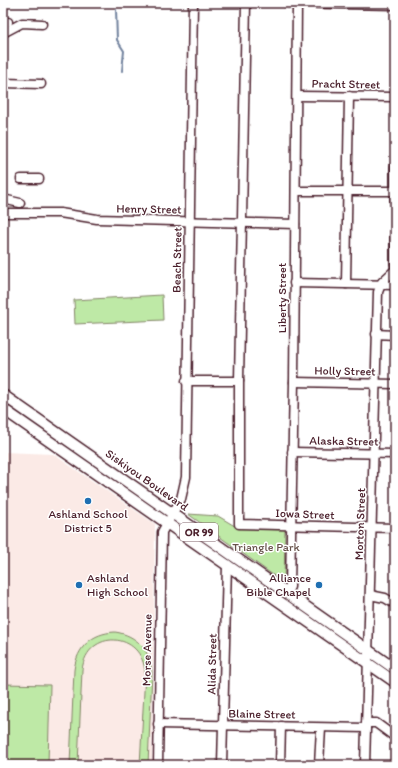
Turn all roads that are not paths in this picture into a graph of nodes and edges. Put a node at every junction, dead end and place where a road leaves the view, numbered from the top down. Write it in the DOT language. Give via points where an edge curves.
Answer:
graph roads {
  1 [pos="192,3"];
  2 [pos="246,3"];
  3 [pos="287,3"];
  4 [pos="297,3"];
  5 [pos="395,5"];
  6 [pos="42,24"];
  7 [pos="5,32"];
  8 [pos="3,83"];
  9 [pos="41,84"];
  10 [pos="297,96"];
  11 [pos="349,96"];
  12 [pos="395,97"];
  13 [pos="395,166"];
  14 [pos="21,179"];
  15 [pos="39,179"];
  16 [pos="296,191"];
  17 [pos="348,191"];
  18 [pos="394,192"];
  19 [pos="3,199"];
  20 [pos="20,203"];
  21 [pos="3,213"];
  22 [pos="190,222"];
  23 [pos="243,222"];
  24 [pos="295,224"];
  25 [pos="395,264"];
  26 [pos="395,270"];
  27 [pos="294,283"];
  28 [pos="346,284"];
  29 [pos="380,284"];
  30 [pos="395,285"];
  31 [pos="376,334"];
  32 [pos="395,335"];
  33 [pos="186,381"];
  34 [pos="239,381"];
  35 [pos="294,382"];
  36 [pos="374,383"];
  37 [pos="395,384"];
  38 [pos="3,396"];
  39 [pos="3,409"];
  40 [pos="292,452"];
  41 [pos="374,453"];
  42 [pos="395,454"];
  43 [pos="172,514"];
  44 [pos="166,522"];
  45 [pos="291,526"];
  46 [pos="372,528"];
  47 [pos="395,528"];
  48 [pos="227,564"];
  49 [pos="286,593"];
  50 [pos="370,595"];
  51 [pos="395,604"];
  52 [pos="368,650"];
  53 [pos="368,663"];
  54 [pos="395,669"];
  55 [pos="395,682"];
  56 [pos="158,724"];
  57 [pos="223,725"];
  58 [pos="281,726"];
  59 [pos="366,726"];
  60 [pos="321,728"];
  61 [pos="395,737"];
  62 [pos="158,765"];
  63 [pos="222,765"];
  64 [pos="280,765"];
  65 [pos="318,765"];
  66 [pos="365,765"];
  1 -- 22 [label="street, Beach Street"];
  2 -- 23 [label="street"];
  3 -- 4 [label="street"];
  4 -- 5 [label="street"];
  4 -- 10 [label="street, Liberty Street"];
  6 -- 7 [label="street" via="22,23"];
  8 -- 9 [label="street"];
  10 -- 11 [label="street, Pracht Street"];
  10 -- 16 [label="street, Liberty Street"];
  11 -- 12 [label="street, Pracht Street"];
  11 -- 17 [label="street"];
  13 -- 18 [label="street"];
  14 -- 15 [label="street"];
  16 -- 17 [label="street"];
  16 -- 24 [label="street, Liberty Street"];
  17 -- 18 [label="street"];
  17 -- 28 [label="street"];
  18 -- 25 [label="street"];
  19 -- 20 [label="street"];
  21 -- 22 [label="street, Henry Street" via="60,213 97,219"];
  22 -- 23 [label="street, Henry Street"];
  22 -- 33 [label="street, Beach Street"];
  23 -- 24 [label="street, Henry Street"];
  23 -- 34 [label="street"];
  24 -- 27 [label="street, Liberty Street"];
  26 -- 29 [label="street"];
  27 -- 28 [label="street"];
  27 -- 35 [label="street, Liberty Street"];
  28 -- 29 [label="street"];
  29 -- 30 [label="street"];
  29 -- 31 [label="street, Morton Street"];
  31 -- 32 [label="street"];
  31 -- 36 [label="street, Morton Street"];
  33 -- 34 [label="street"];
  33 -- 43 [label="street, Beach Street" via="185,485 181,499"];
  34 -- 45 [label="street, Iowa Street" via="239,524"];
  35 -- 36 [label="street, Holly Street"];
  35 -- 40 [label="street, Liberty Street"];
  36 -- 37 [label="street, Holly Street"];
  36 -- 41 [label="street, Morton Street"];
  38 -- 43 [label="main road, Siskiyou Boulevard / OR 99"];
  39 -- 44 [label="main road, Siskiyou Boulevard / OR 99"];
  40 -- 41 [label="street, Alaska Street"];
  40 -- 45 [label="street, Liberty Street"];
  41 -- 42 [label="street, Alaska Street"];
  41 -- 46 [label="street, Morton Street"];
  43 -- 44 [label="street, Morse Avenue"];
  43 -- 49 [label="main road, Siskiyou Boulevard / OR 99"];
  44 -- 48 [label="main road, Siskiyou Boulevard / OR 99"];
  44 -- 56 [label="street, Morse Avenue" via="162,539"];
  45 -- 46 [label="street, Iowa Street"];
  45 -- 49 [label="street, Liberty Street" via="290,586"];
  46 -- 47 [label="street, Iowa Street"];
  46 -- 50 [label="street, Morton Street"];
  48 -- 53 [label="main road, Siskiyou Boulevard / OR 99"];
  48 -- 57 [label="street, Alida Street"];
  49 -- 52 [label="main road, Siskiyou Boulevard / OR 99"];
  50 -- 51 [label="street" via="385,598"];
  50 -- 52 [label="street, Morton Street"];
  52 -- 53 [label="street, Morton Street"];
  52 -- 54 [label="main road, Siskiyou Boulevard / OR 99"];
  53 -- 55 [label="main road, Siskiyou Boulevard / OR 99"];
  53 -- 59 [label="street, Morton Street"];
  56 -- 57 [label="street, Blaine Street"];
  56 -- 62 [label="street, Morse Avenue"];
  57 -- 58 [label="street, Blaine Street"];
  57 -- 63 [label="street, Alida Street"];
  58 -- 60 [label="street, Blaine Street"];
  58 -- 64 [label="street"];
  59 -- 60 [label="street, Blaine Street"];
  59 -- 61 [label="street, Blaine Street" via="376,723"];
  59 -- 66 [label="street, Morton Street"];
  60 -- 65 [label="street"];
}
